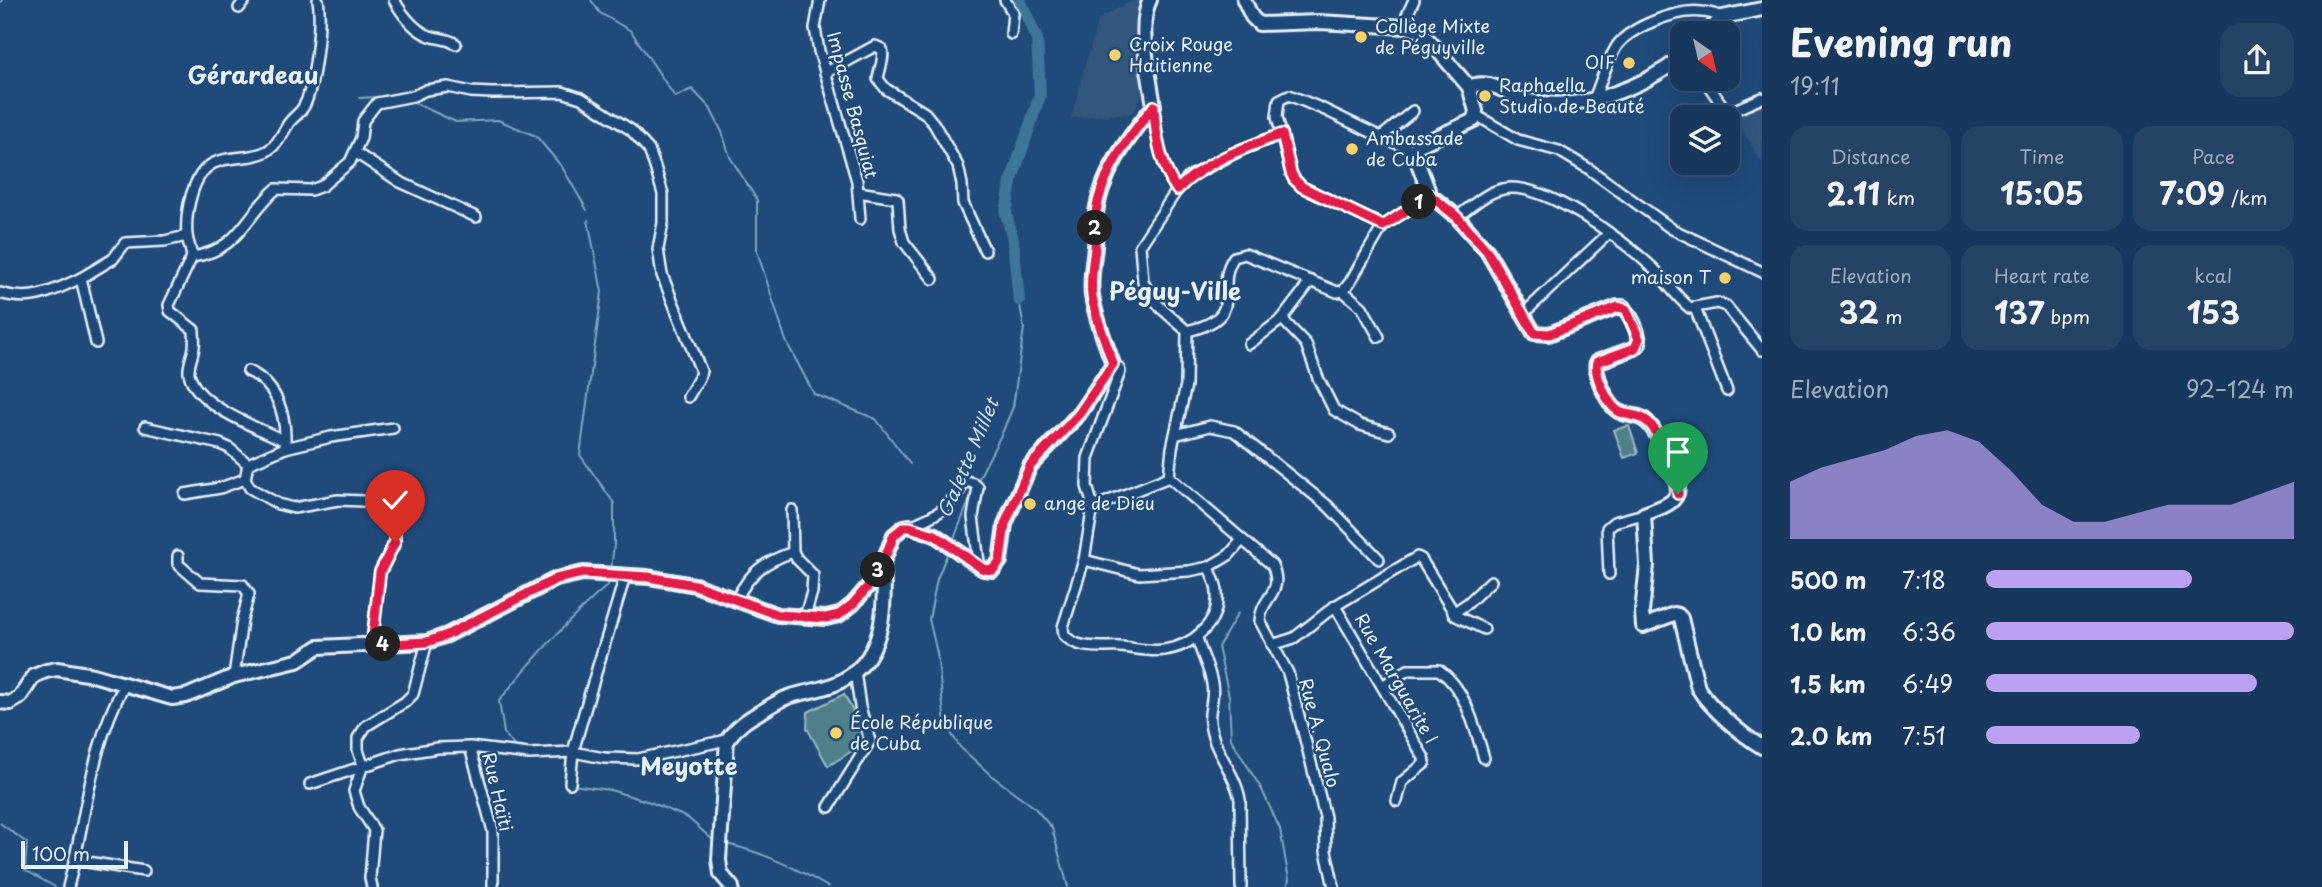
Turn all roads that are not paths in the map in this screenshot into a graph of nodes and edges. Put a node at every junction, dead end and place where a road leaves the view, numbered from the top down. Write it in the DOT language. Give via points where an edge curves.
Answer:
graph roads {
  1 [pos="318,0"];
  2 [pos="394,0"];
  3 [pos="820,0"];
  4 [pos="1005,0"];
  5 [pos="1150,0"];
  6 [pos="1244,0"];
  7 [pos="1414,0"];
  8 [pos="1762,9"];
  9 [pos="1723,17"];
  10 [pos="1719,21"];
  11 [pos="1407,27"];
  12 [pos="1011,34"];
  13 [pos="456,44"];
  14 [pos="1670,66"];
  15 [pos="825,73"];
  16 [pos="1469,87"];
  17 [pos="1762,98"];
  18 [pos="1594,99"];
  19 [pos="1154,106"];
  20 [pos="1740,109"];
  21 [pos="1413,111"];
  22 [pos="1476,115"];
  23 [pos="1282,134"];
  24 [pos="1381,137"];
  25 [pos="1413,150"];
  26 [pos="356,153"];
  27 [pos="1177,190"];
  28 [pos="858,192"];
  29 [pos="1430,195"];
  30 [pos="475,217"];
  31 [pos="1457,217"];
  32 [pos="860,219"];
  33 [pos="1383,226"];
  34 [pos="1608,234"];
  35 [pos="187,236"];
  36 [pos="985,251"];
  37 [pos="192,257"];
  38 [pos="1762,272"];
  39 [pos="81,278"];
  40 [pos="933,279"];
  41 [pos="1311,281"];
  42 [pos="1343,291"];
  43 [pos="0,293"];
  44 [pos="1695,307"];
  45 [pos="1522,315"];
  46 [pos="1282,319"];
  47 [pos="1186,331"];
  48 [pos="1379,337"];
  49 [pos="96,343"];
  50 [pos="1249,344"];
  51 [pos="1762,350"];
  52 [pos="1113,364"];
  53 [pos="248,371"];
  54 [pos="1727,391"];
  55 [pos="688,397"];
  56 [pos="145,427"];
  57 [pos="393,428"];
  58 [pos="1389,433"];
  59 [pos="1175,435"];
  60 [pos="285,444"];
  61 [pos="248,464"];
  62 [pos="1169,477"];
  63 [pos="245,479"];
  64 [pos="185,494"];
  65 [pos="1093,506"];
  66 [pos="792,510"];
  67 [pos="1644,514"];
  68 [pos="910,527"];
  69 [pos="1242,540"];
  70 [pos="793,552"];
  71 [pos="178,556"];
  72 [pos="1379,559"];
  73 [pos="1084,560"];
  74 [pos="883,562"];
  75 [pos="1209,567"];
  76 [pos="983,569"];
  77 [pos="1609,574"];
  78 [pos="625,576"];
  79 [pos="1491,581"];
  80 [pos="736,600"];
  81 [pos="1335,606"];
  82 [pos="1453,612"];
  83 [pos="805,616"];
  84 [pos="1484,629"];
  85 [pos="1197,636"];
  86 [pos="427,642"];
  87 [pos="372,645"];
  88 [pos="1272,645"];
  89 [pos="855,671"];
  90 [pos="234,677"];
  91 [pos="125,684"];
  92 [pos="1382,686"];
  93 [pos="0,702"];
  94 [pos="726,740"];
  95 [pos="471,747"];
  96 [pos="1762,747"];
  97 [pos="573,752"];
  98 [pos="1484,758"];
  99 [pos="363,765"];
  100 [pos="570,783"];
  101 [pos="310,784"];
  102 [pos="1398,801"];
  103 [pos="829,807"];
  104 [pos="75,860"];
  105 [pos="144,871"];
  106 [pos="68,887"];
  107 [pos="372,887"];
  108 [pos="493,887"];
  109 [pos="732,887"];
  110 [pos="1241,887"];
  111 [pos="1334,887"];
  1 -- 35 [label="street" via="317,48 302,111 266,151 215,162 204,170 188,210"];
  2 -- 13 [label="street" via="415,28"];
  3 -- 15 [label="street, Impasse Basquiat" via="815,28"];
  4 -- 12 [label="street" via="1013,13"];
  5 -- 19 [label="street" via="1145,26"];
  6 -- 11 [label="street" via="1259,24"];
  7 -- 11 [label="street"];
  8 -- 9 [label="street"];
  9 -- 10 [label="street"];
  9 -- 18 [label="street" via="1680,13 1622,40"];
  11 -- 16 [label="street" via="1420,31"];
  14 -- 18 [label="street"];
  15 -- 28 [label="street, Impasse Basquiat"];
  15 -- 36 [label="street" via="875,46 882,49 878,79 934,124 958,166 963,203"];
  16 -- 18 [label="street" via="1488,85 1529,101 1570,104"];
  16 -- 22 [label="street"];
  17 -- 20 [label="street"];
  19 -- 27 [label="street" via="1163,164"];
  19 -- 52 [label="street" via="1117,156 1094,222 1092,294"];
  21 -- 24 [label="street"];
  22 -- 25 [label="street" via="1469,123"];
  22 -- 38 [label="street" via="1518,139 1559,151 1672,229"];
  23 -- 24 [label="street" via="1279,100 1289,95"];
  23 -- 27 [label="street" via="1199,171"];
  23 -- 33 [label="street" via="1294,179 1302,187"];
  24 -- 25 [label="street"];
  25 -- 29 [label="street"];
  26 -- 30 [label="street" via="400,182"];
  26 -- 37 [label="street" via="321,186 276,189 225,247"];
  26 -- 55 [label="street" via="363,121 377,103 448,87 492,93 562,92 581,98 631,130 649,150 658,176 663,194 658,249 662,275 701,371"];
  27 -- 47 [label="street" via="1140,246 1140,264 1148,292"];
  28 -- 32 [label="street, Impasse Basquiat"];
  28 -- 40 [label="street" via="896,198 904,242"];
  29 -- 31 [label="street"];
  29 -- 33 [label="street"];
  31 -- 34 [label="street" via="1494,192 1513,187 1570,207"];
  31 -- 45 [label="street" via="1487,251"];
  33 -- 42 [label="street"];
  34 -- 44 [label="street" via="1654,269 1682,302"];
  34 -- 45 [label="street"];
  35 -- 37 [label="street"];
  35 -- 39 [label="street" via="125,243 113,258"];
  37 -- 60 [label="street" via="169,305 170,311 194,330 189,372 193,385 218,409"];
  39 -- 43 [label="street" via="42,296"];
  39 -- 49 [label="street"];
  41 -- 42 [label="street"];
  41 -- 46 [label="street"];
  41 -- 47 [label="street" via="1239,254 1227,270 1223,312"];
  42 -- 48 [label="street" via="1362,307"];
  44 -- 51 [label="street" via="1726,306"];
  44 -- 54 [label="street"];
  45 -- 67 [label="street" via="1530,331 1540,335 1618,307 1628,312 1639,344 1595,365 1615,410 1649,423 1676,481 1676,499"];
  46 -- 50 [label="street"];
  46 -- 58 [label="street" via="1306,344 1334,410 1360,425"];
  47 -- 59 [label="street" via="1186,385"];
  52 -- 65 [label="street" via="1119,372 1088,458 1087,486"];
  52 -- 76 [label="street" via="1079,414 1030,466 1005,524 999,564 993,570"];
  53 -- 60 [label="street" via="261,377 277,398"];
  56 -- 61 [label="street" via="220,444"];
  57 -- 60 [label="street"];
  59 -- 62 [label="street"];
  59 -- 72 [label="street" via="1209,426 1234,431 1328,506"];
  60 -- 61 [label="street"];
  61 -- 63 [label="street"];
  62 -- 65 [label="street"];
  62 -- 69 [label="street, Rue A. Qualo"];
  63 -- 64 [label="street"];
  63 -- 87 [label="street" via="250,488 294,508 363,500 395,510 395,542 380,572"];
  65 -- 73 [label="street"];
  66 -- 70 [label="street"];
  67 -- 77 [label="street" via="1607,528"];
  67 -- 96 [label="street" via="1643,626 1674,614 1681,618 1703,696"];
  68 -- 74 [label="street" via="894,535"];
  68 -- 76 [label="street" via="935,535"];
  68 -- 76 [label="street" via="938,514 966,481 973,483 978,487 973,517"];
  69 -- 75 [label="street"];
  69 -- 88 [label="street, Rue A. Qualo" via="1272,565 1276,575 1276,589 1260,614"];
  70 -- 80 [label="street" via="765,563 743,585"];
  70 -- 83 [label="street" via="813,575"];
  71 -- 90 [label="street" via="178,564 200,583 243,585 249,594"];
  73 -- 75 [label="street" via="1139,574"];
  73 -- 85 [label="street" via="1063,627 1068,639 1084,646 1151,651 1178,648"];
  74 -- 83 [label="street" via="862,594 839,615"];
  74 -- 89 [label="street" via="878,641 869,660"];
  75 -- 85 [label="street" via="1217,602 1211,620"];
  78 -- 80 [label="street" via="695,585"];
  78 -- 86 [label="street" via="583,573 556,579"];
  78 -- 97 [label="street"];
  79 -- 82 [label="street"];
  80 -- 83 [label="street" via="778,615"];
  81 -- 82 [label="street" via="1417,557"];
  81 -- 88 [label="street" via="1294,638"];
  81 -- 92 [label="street, Rue Marguarite I"];
  82 -- 84 [label="street"];
  85 -- 110 [label="street" via="1212,683 1209,721 1238,788"];
  86 -- 87 [label="street"];
  86 -- 99 [label="street" via="413,694 366,726 358,738"];
  87 -- 90 [label="street" via="318,647 297,661"];
  88 -- 111 [label="street, Rue A. Qualo" via="1288,673 1299,712 1325,817"];
  89 -- 94 [label="street" via="836,684 784,698 735,728"];
  89 -- 103 [label="street" via="870,741"];
  90 -- 91 [label="street" via="172,698"];
  91 -- 93 [label="street" via="57,669 34,676 10,704"];
  91 -- 104 [label="street" via="98,748"];
  92 -- 98 [label="street" via="1408,670 1439,670 1469,711"];
  92 -- 102 [label="street, Rue Marguarite I" via="1425,763 1402,782"];
  94 -- 97 [label="street" via="638,759"];
  94 -- 109 [label="street" via="719,860 721,874"];
  95 -- 97 [label="street" via="529,754"];
  95 -- 99 [label="street" via="411,751"];
  95 -- 108 [label="street, Rue Haïti" via="494,831"];
  97 -- 100 [label="street"];
  99 -- 101 [label="street"];
  99 -- 107 [label="street" via="354,791 374,830"];
  104 -- 105 [label="street"];
  104 -- 106 [label="street"];
}
